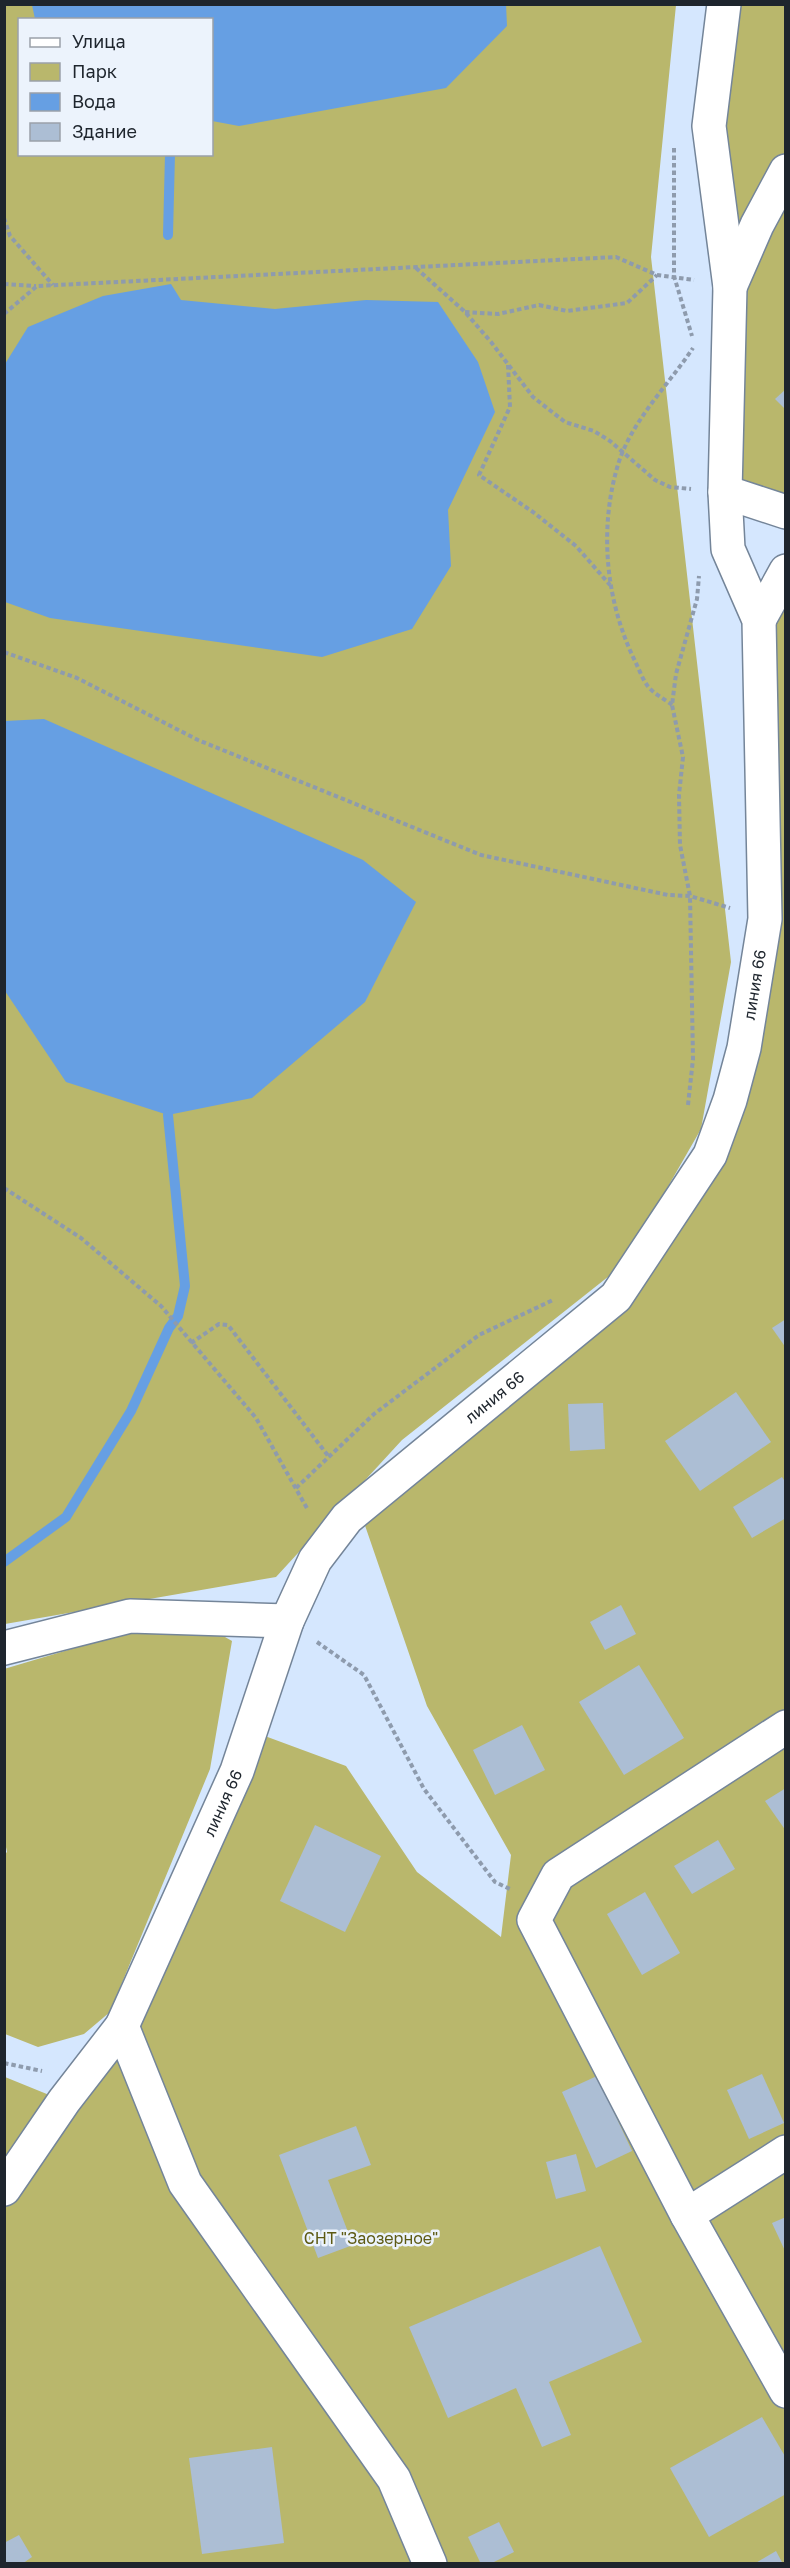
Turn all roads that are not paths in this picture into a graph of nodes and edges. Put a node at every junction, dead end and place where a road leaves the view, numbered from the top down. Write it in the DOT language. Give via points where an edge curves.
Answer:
graph roads {
  1 [pos="724,4"];
  2 [pos="786,171"];
  3 [pos="730,287"];
  4 [pos="725,492"];
  5 [pos="786,512"];
  6 [pos="786,571"];
  7 [pos="759,620"];
  8 [pos="775,926"];
  9 [pos="287,1621"];
  10 [pos="4,1648"];
  11 [pos="786,1727"];
  12 [pos="122,2026"];
  13 [pos="786,2152"];
  14 [pos="4,2189"];
  15 [pos="687,2215"];
  16 [pos="786,2391"];
  17 [pos="430,2564"];
  1 -- 3 [label="street" via="709,126"];
  2 -- 3 [label="street"];
  3 -- 4 [label="street"];
  4 -- 5 [label="street"];
  4 -- 7 [label="street, линия 66" via="728,549"];
  6 -- 7 [label="street"];
  7 -- 8 [label="street, линия 66"];
  8 -- 9 [label="street, линия 66" via="730,1100 711,1155 616,1297 347,1518 315,1560"];
  9 -- 10 [label="street" via="130,1616"];
  9 -- 12 [label="street, линия 66" via="237,1771"];
  11 -- 15 [label="street" via="558,1875 534,1920"];
  12 -- 14 [label="street, линия 66" via="64,2101"];
  12 -- 17 [label="street" via="185,2183 394,2479"];
  13 -- 15 [label="street"];
  15 -- 16 [label="street"];
}
